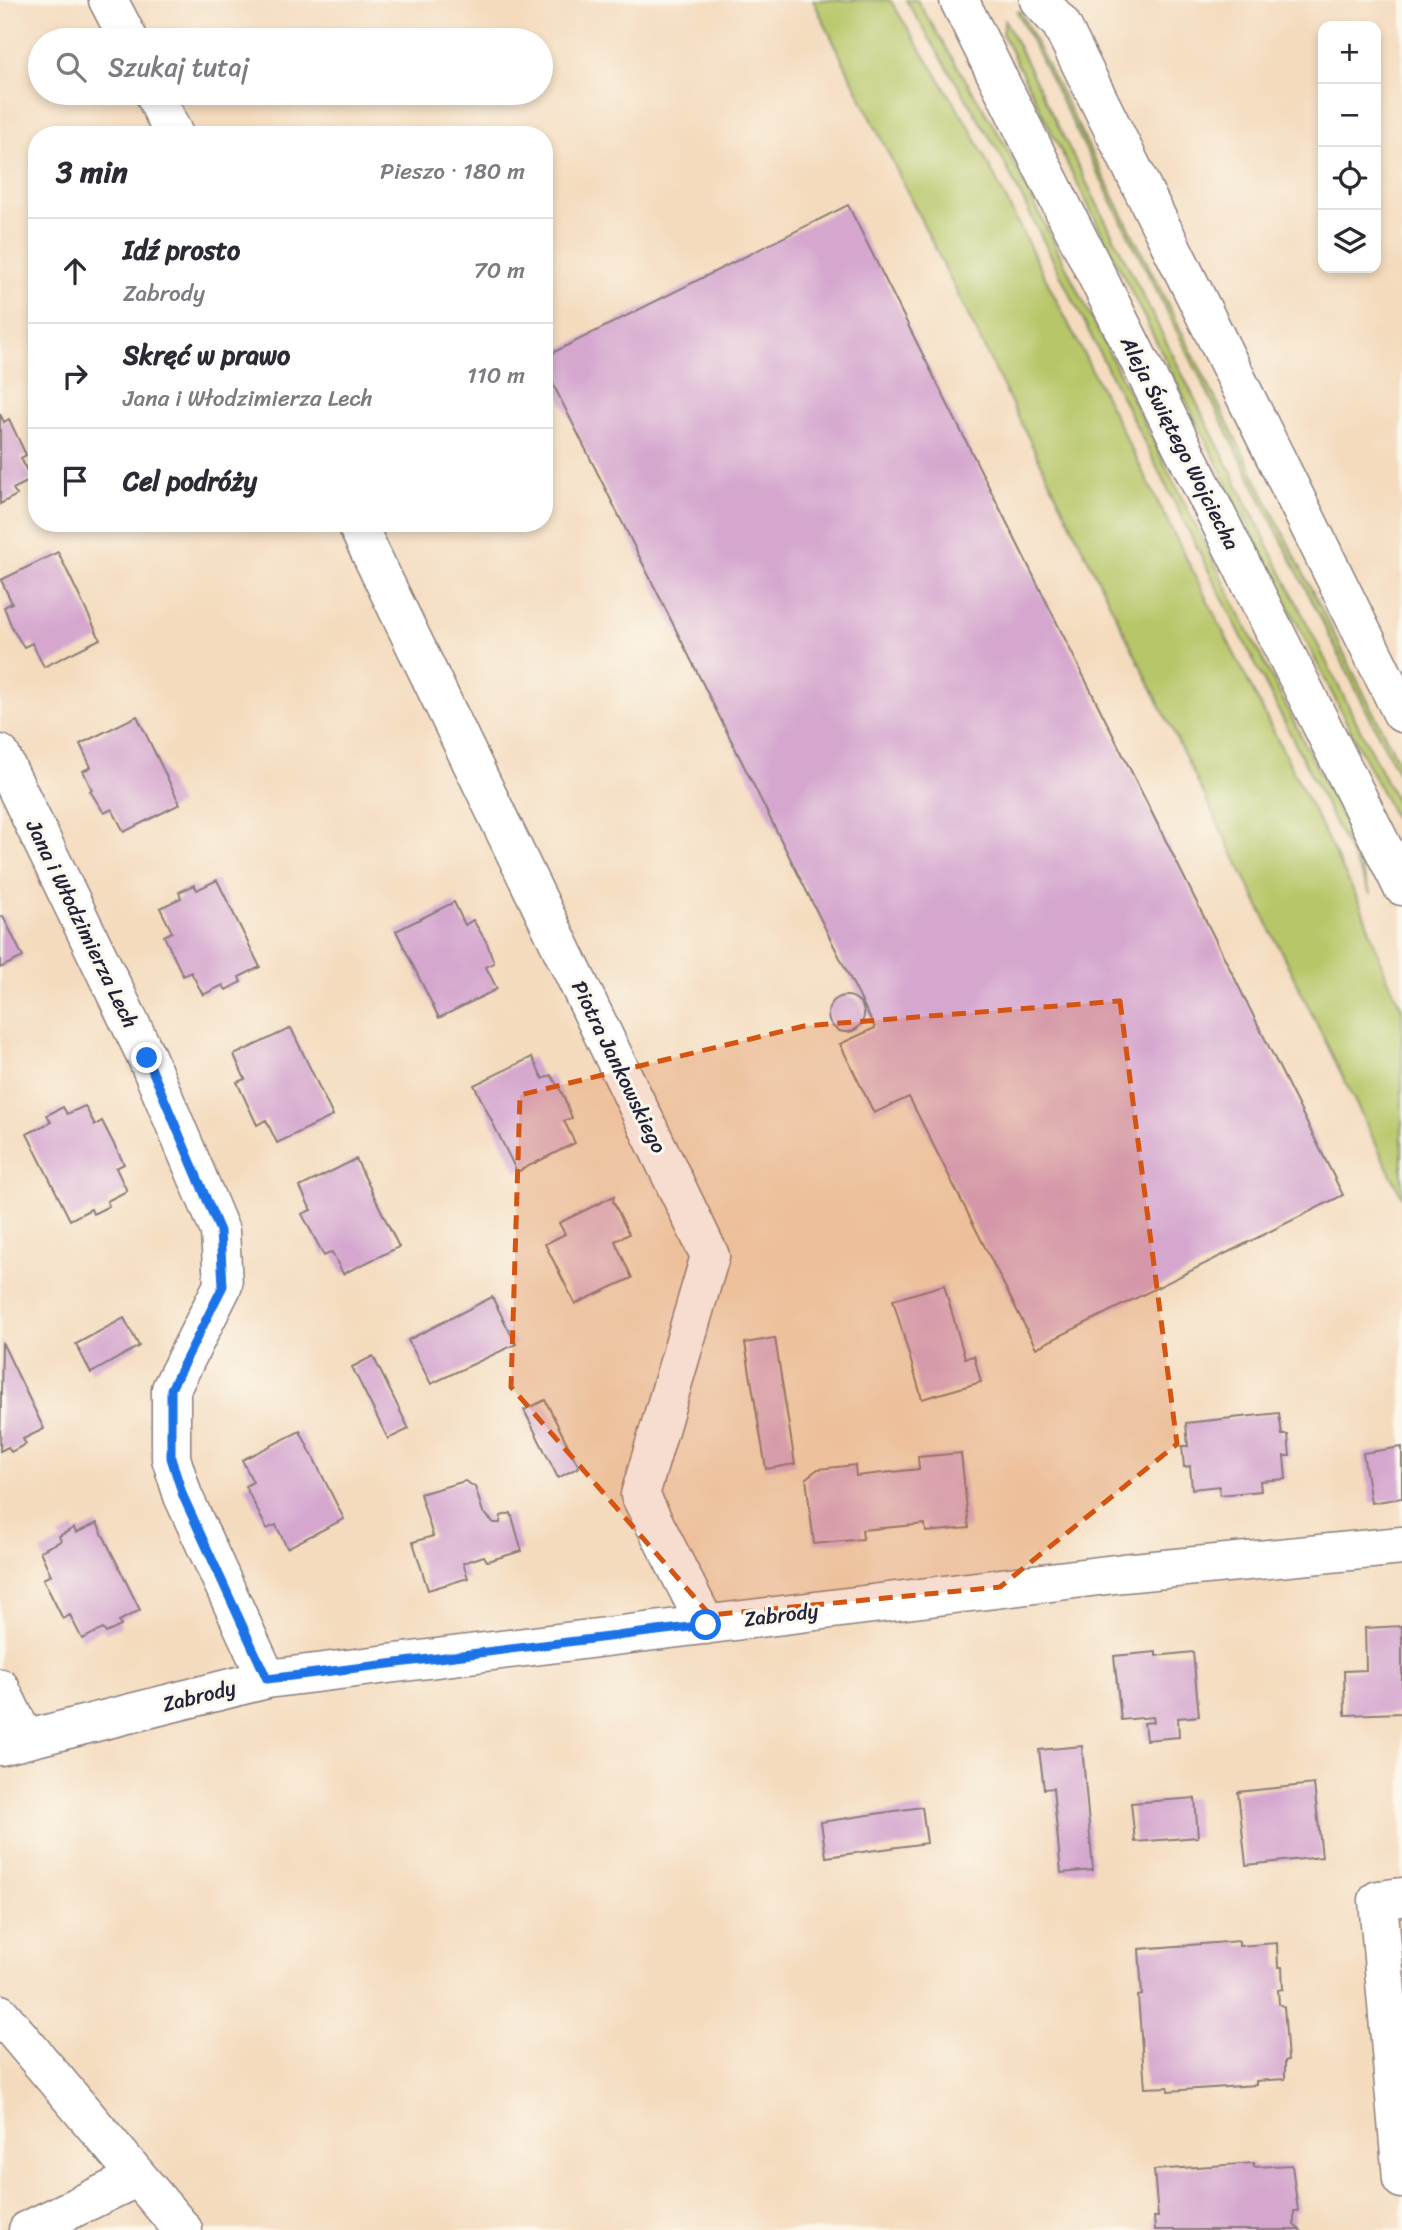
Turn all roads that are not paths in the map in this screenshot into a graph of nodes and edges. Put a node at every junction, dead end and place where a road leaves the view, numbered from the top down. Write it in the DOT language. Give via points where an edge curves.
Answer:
graph roads {
  1 [pos="108,0"];
  2 [pos="959,0"];
  3 [pos="1039,0"];
  4 [pos="123,28"];
  5 [pos="160,105"];
  6 [pos="170,126"];
  7 [pos="360,532"];
  8 [pos="1402,713"];
  9 [pos="0,754"];
  10 [pos="1402,886"];
  11 [pos="1402,1546"];
  12 [pos="706,1625"];
  13 [pos="267,1679"];
  14 [pos="0,1688"];
  15 [pos="13,1743"];
  16 [pos="1402,1896"];
  17 [pos="0,2014"];
  18 [pos="136,2178"];
  19 [pos="1402,2179"];
  20 [pos="28,2230"];
  21 [pos="183,2230"];
  1 -- 4 [label="street"];
  2 -- 10 [label="street, Aleja Świętego Wojciecha"];
  3 -- 8 [label="street" via="1061,24 1087,75"];
  5 -- 6 [label="street"];
  7 -- 12 [label="street, Piotra Jankowskiego" via="710,1256 640,1495"];
  9 -- 13 [label="street, Jana i Włodzimierza Lech" via="147,1058 220,1231 223,1286 171,1389 171,1458 183,1496"];
  11 -- 12 [label="street, Zabrody" via="1123,1573"];
  12 -- 13 [label="street, Zabrody"];
  13 -- 15 [label="street, Zabrody"];
  14 -- 15 [label="street"];
  16 -- 19 [label="street" via="1378,1900"];
  17 -- 18 [label="street"];
  18 -- 20 [label="street"];
  18 -- 21 [label="street"];
}
